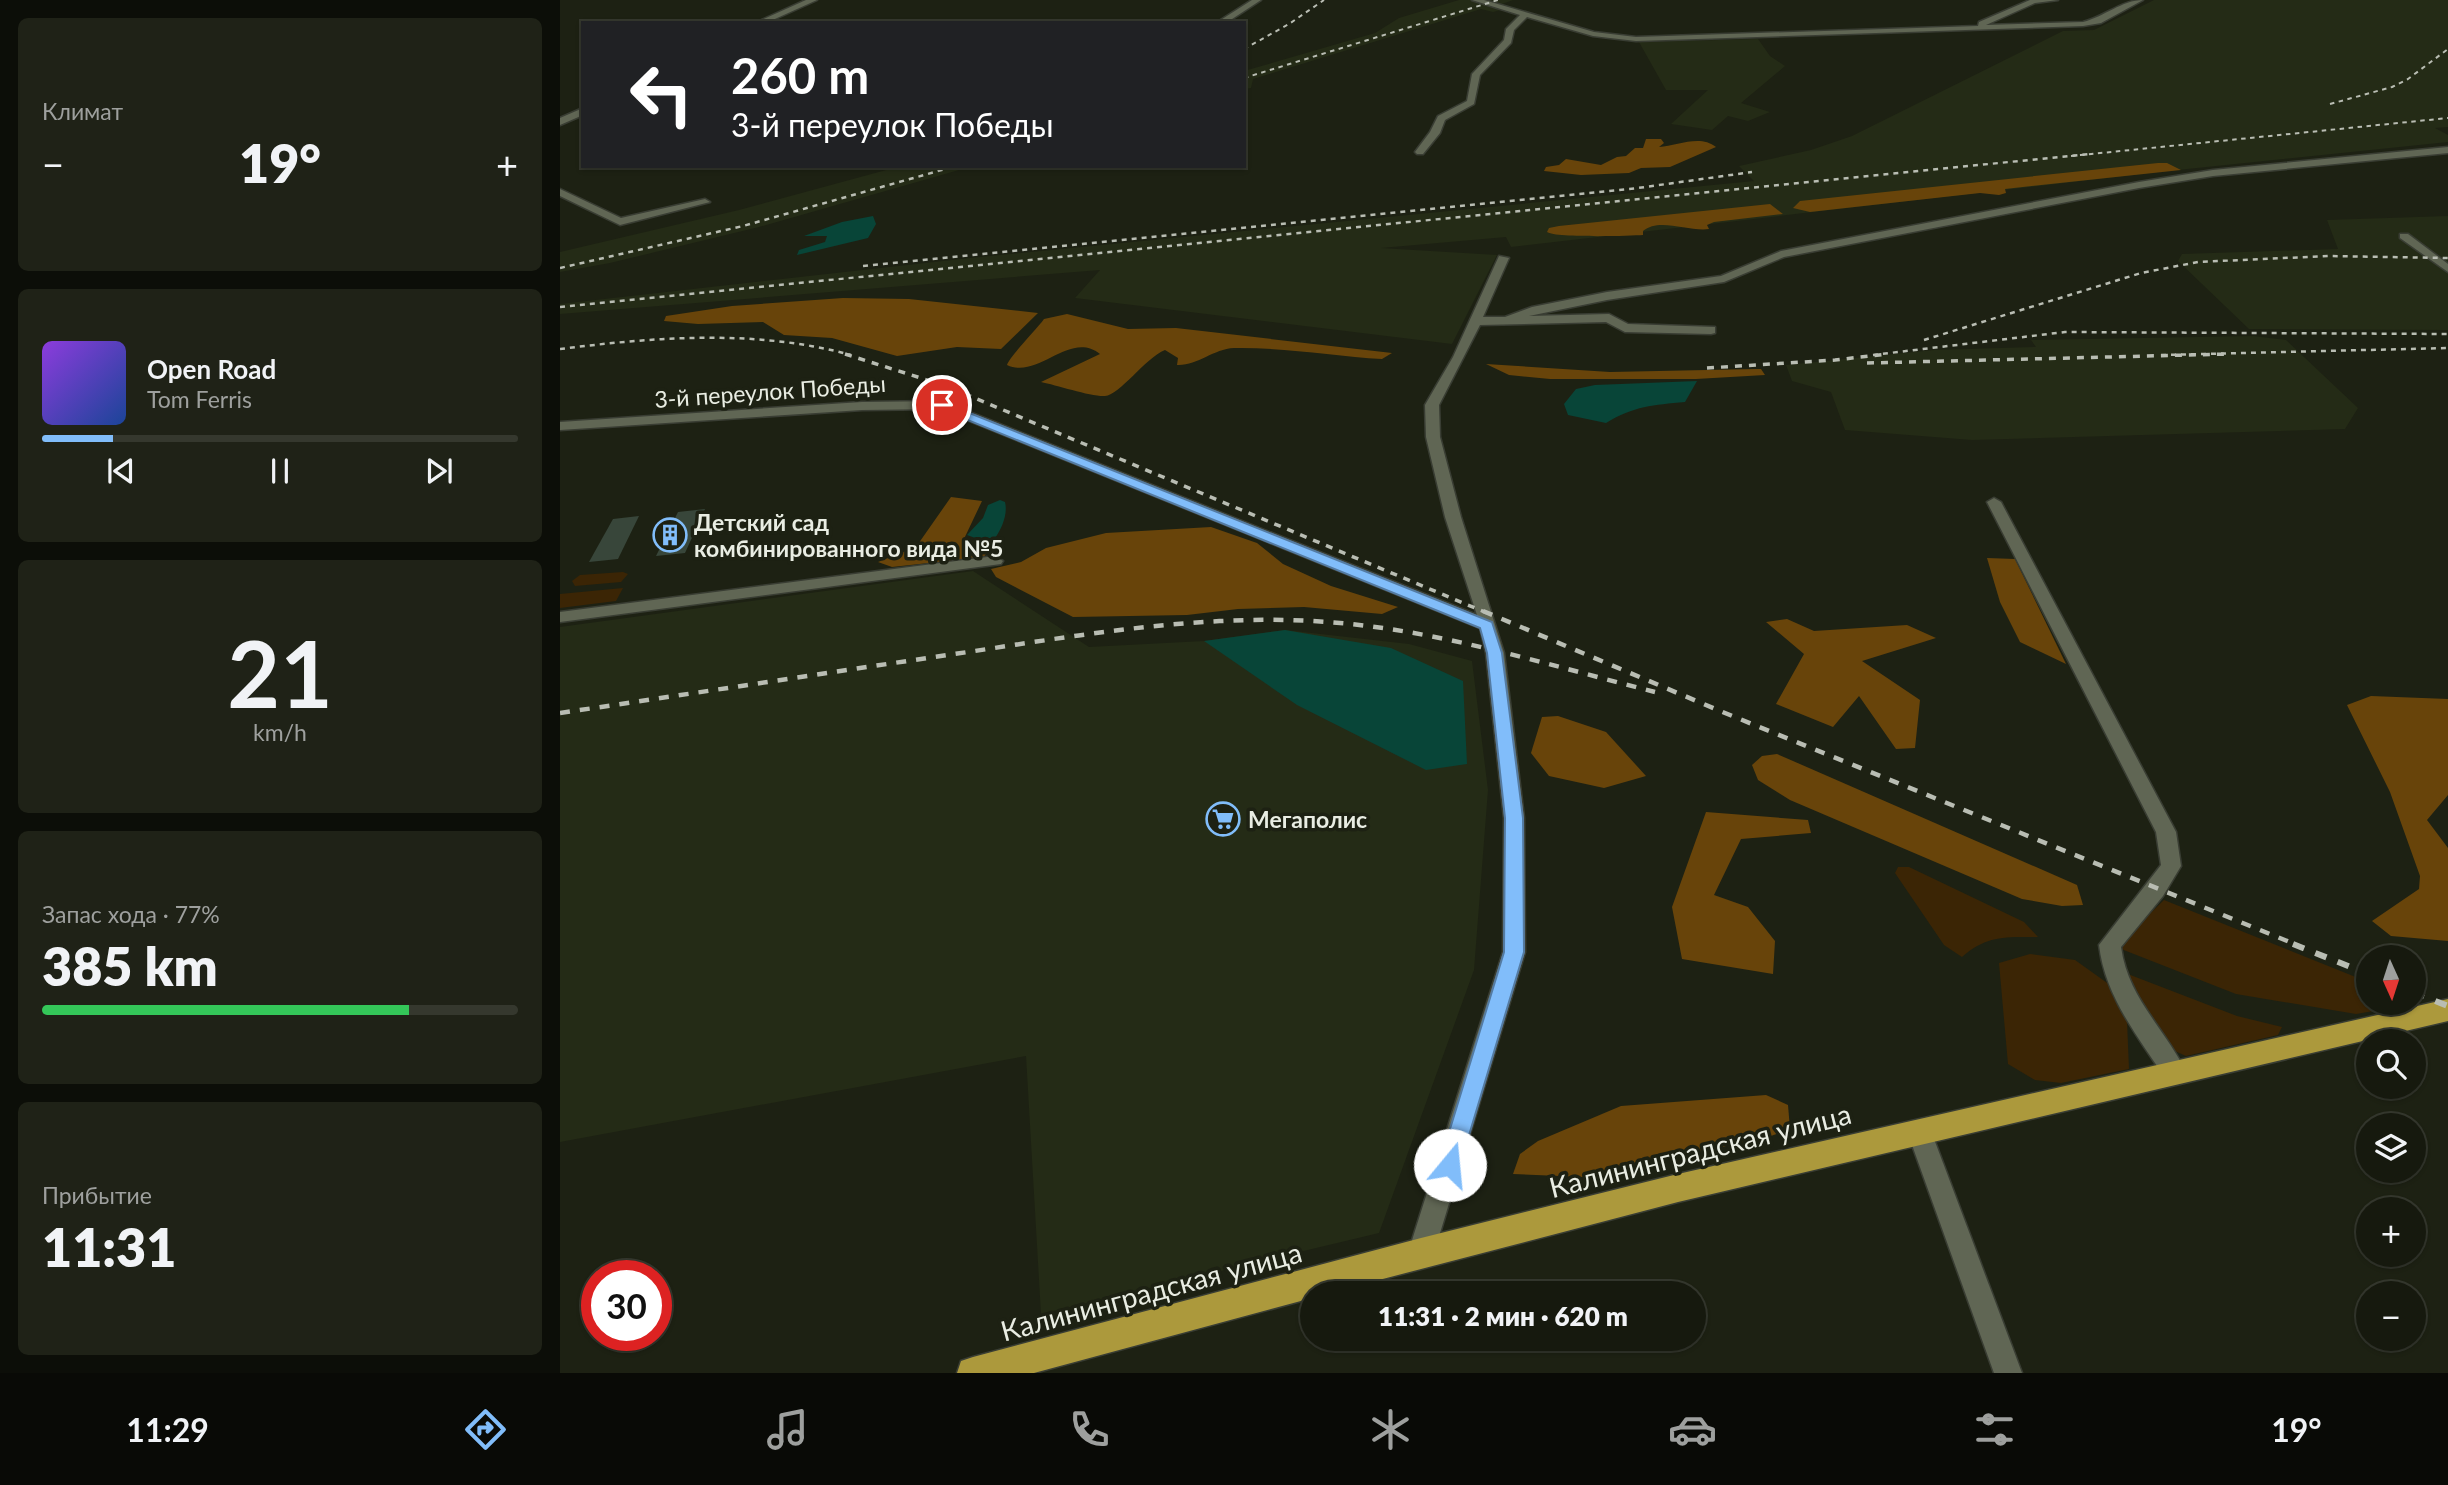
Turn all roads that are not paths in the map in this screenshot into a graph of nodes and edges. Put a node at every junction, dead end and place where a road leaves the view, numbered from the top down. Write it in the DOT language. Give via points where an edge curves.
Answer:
graph roads {
  1 [pos="813,0"];
  2 [pos="1257,0"];
  3 [pos="1476,0"];
  4 [pos="2054,0"];
  5 [pos="2138,0"];
  6 [pos="1525,15"];
  7 [pos="764,21"];
  8 [pos="1223,21"];
  9 [pos="1982,28"];
  10 [pos="581,112"];
  11 [pos="560,122"];
  12 [pos="2448,150"];
  13 [pos="1420,152"];
  14 [pos="560,192"];
  15 [pos="705,202"];
  16 [pos="2404,236"];
  17 [pos="1503,258"];
  18 [pos="2448,269"];
  19 [pos="1507,320"];
  20 [pos="1476,321"];
  21 [pos="1711,330"];
  22 [pos="560,426"];
  23 [pos="1994,502"];
  24 [pos="995,561"];
  25 [pos="560,617"];
  26 [pos="1487,625"];
  27 [pos="2448,1010"];
  28 [pos="2175,1074"];
  29 [pos="1919,1132"];
  30 [pos="1421,1253"];
  31 [pos="973,1373"];
  32 [pos="2008,1373"];
  1 -- 7 [label="street"];
  2 -- 8 [label="street"];
  3 -- 6 [label="street"];
  4 -- 9 [label="street" via="2034,1 1982,24"];
  5 -- 9 [label="street" via="2083,24"];
  6 -- 9 [label="street" via="1624,39"];
  6 -- 13 [label="street" via="1476,74 1471,102 1441,118"];
  10 -- 11 [label="street"];
  12 -- 19 [label="street" via="2213,173 2139,185 1781,254 1724,279 1607,296"];
  14 -- 15 [label="street" via="620,222"];
  16 -- 18 [label="street"];
  17 -- 20 [label="street"];
  19 -- 20 [label="street"];
  19 -- 21 [label="street" via="1609,318 1625,328"];
  20 -- 26 [label="street" via="1432,405 1433,437"];
  22 -- 26 [label="street, 3-й переулок Победы" via="942,405"];
  23 -- 28 [label="street" via="2166,832 2171,866 2109,945 2110,963 2127,998"];
  24 -- 25 [label="street"];
  26 -- 30 [label="street" via="1495,653 1514,818 1514,952"];
  27 -- 28 [label="highway, Калининградская улица"];
  28 -- 29 [label="highway, Калининградская улица"];
  29 -- 30 [label="highway, Калининградская улица"];
  29 -- 32 [label="street"];
  30 -- 31 [label="highway, Калининградская улица"];
}
